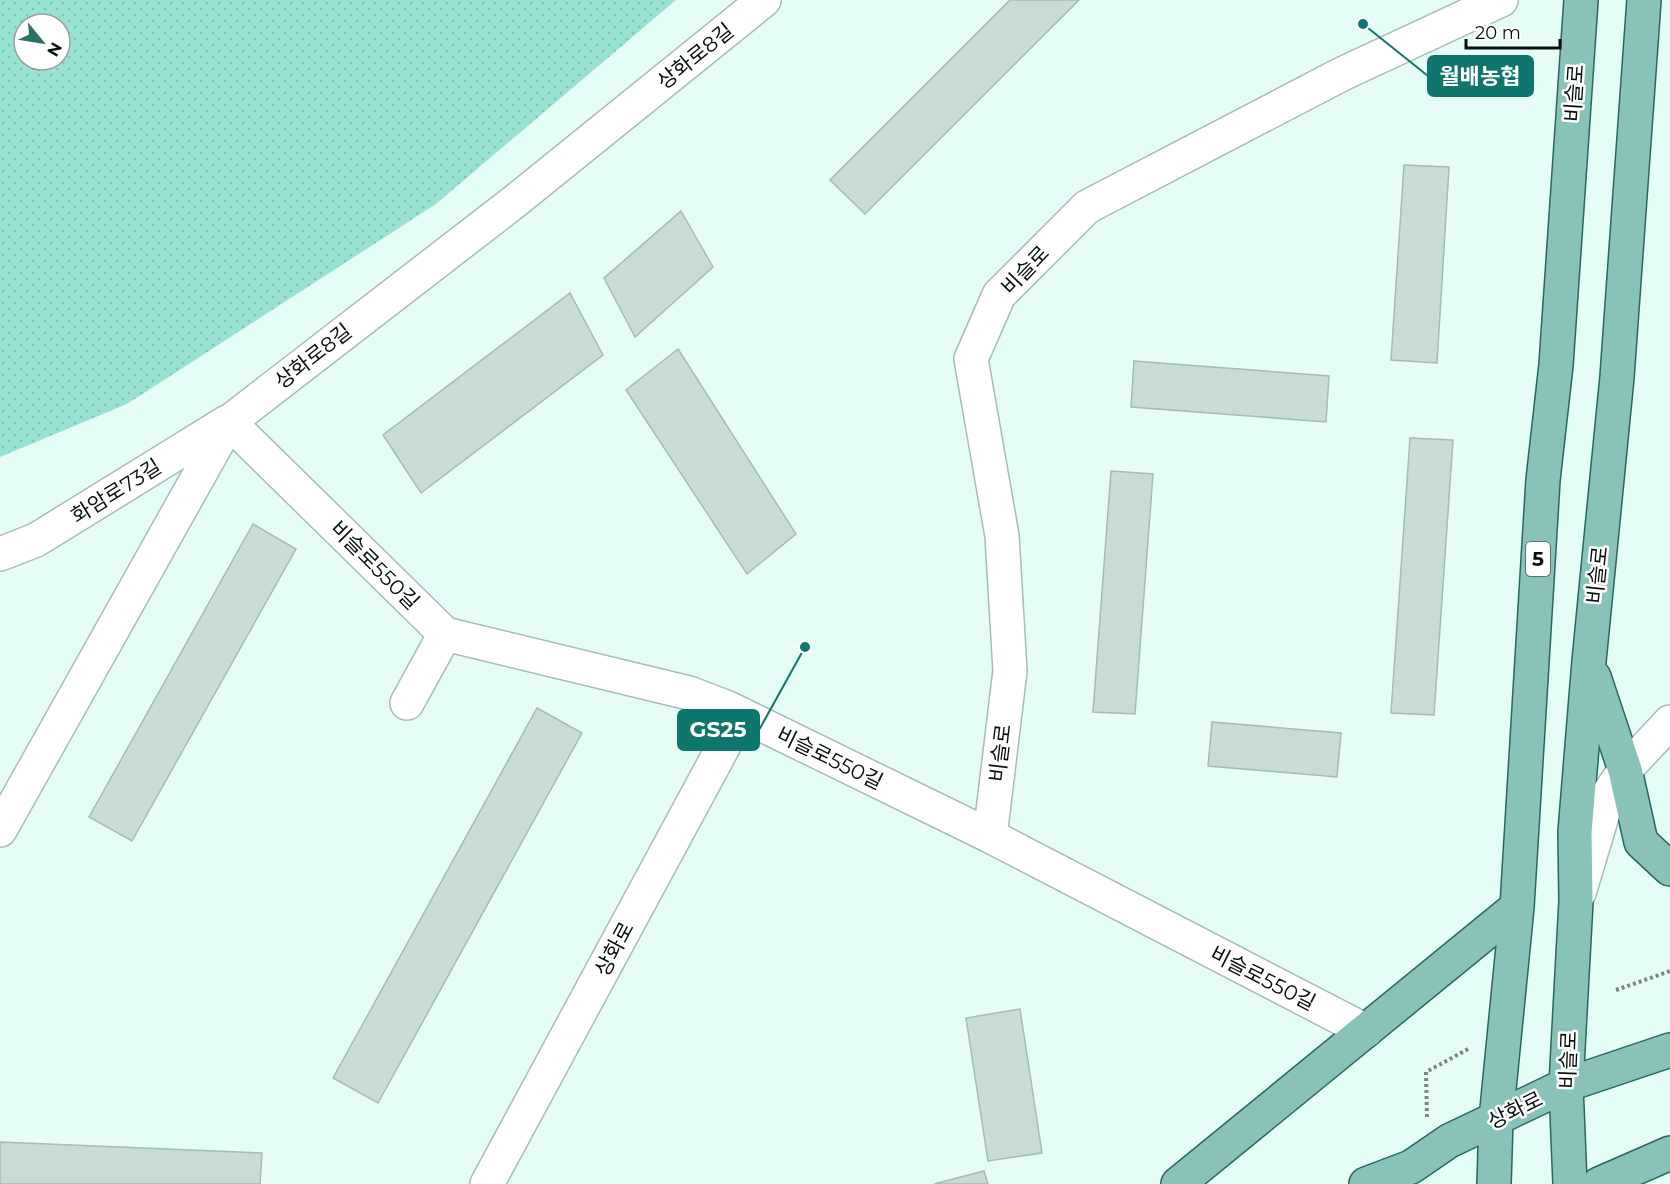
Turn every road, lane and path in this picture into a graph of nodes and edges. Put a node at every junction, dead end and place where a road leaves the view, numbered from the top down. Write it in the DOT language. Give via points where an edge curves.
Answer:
graph roads {
  1 [pos="764,0"];
  2 [pos="1501,0"];
  3 [pos="1581,0"];
  4 [pos="1644,0"];
  5 [pos="229,422"];
  6 [pos="0,554"];
  7 [pos="445,634"];
  8 [pos="1589,661"];
  9 [pos="407,703"];
  10 [pos="741,714"];
  11 [pos="1670,722"];
  12 [pos="1624,770"];
  13 [pos="0,830"];
  14 [pos="990,836"];
  15 [pos="1670,869"];
  16 [pos="1576,901"];
  17 [pos="1517,906"];
  18 [pos="1670,971"];
  19 [pos="1616,990"];
  20 [pos="1366,1030"];
  21 [pos="1474,1046"];
  22 [pos="1670,1050"];
  23 [pos="1566,1085"];
  24 [pos="1496,1119"];
  25 [pos="1427,1124"];
  26 [pos="1670,1153"];
  27 [pos="487,1184"];
  28 [pos="1178,1184"];
  29 [pos="1366,1184"];
  30 [pos="1494,1184"];
  31 [pos="1570,1184"];
  32 [pos="1599,1184"];
  1 -- 5 [label="street, 상화로8길" via="513,202"];
  2 -- 14 [label="street, 비슬로" via="1342,74 1087,207 999,295 971,359 1002,536 1010,671"];
  3 -- 17 [label="main road, 비슬로 / 5" via="1556,365 1543,480"];
  4 -- 8 [label="main road, 비슬로" via="1617,377"];
  5 -- 6 [label="street, 화암로73길" via="36,540"];
  5 -- 7 [label="street, 비슬로550길"];
  5 -- 13 [label="street, 상화로8길"];
  7 -- 9 [label="street"];
  7 -- 10 [label="street, 비슬로550길" via="689,693"];
  8 -- 12 [label="main road"];
  8 -- 16 [label="main road, 비슬로" via="1575,832"];
  10 -- 14 [label="street, 비슬로550길"];
  10 -- 27 [label="street, 상화로"];
  11 -- 12 [label="street"];
  12 -- 15 [label="main road" via="1641,842"];
  12 -- 16 [label="street" via="1609,793"];
  14 -- 20 [label="street, 비슬로550길"];
  16 -- 23 [label="main road, 비슬로"];
  17 -- 20 [label="main road"];
  17 -- 24 [label="main road, 비슬로 / 5"];
  18 -- 19 [label="path"];
  20 -- 28 [label="main road"];
  21 -- 25 [label="path" via="1426,1072"];
  22 -- 23 [label="main road, 상화로"];
  23 -- 24 [label="main road, 상화로"];
  23 -- 31 [label="main road, 비슬로"];
  24 -- 29 [label="main road, 상화로" via="1449,1141 1411,1167"];
  24 -- 30 [label="main road, 비슬로"];
  26 -- 32 [label="main road"];
}
